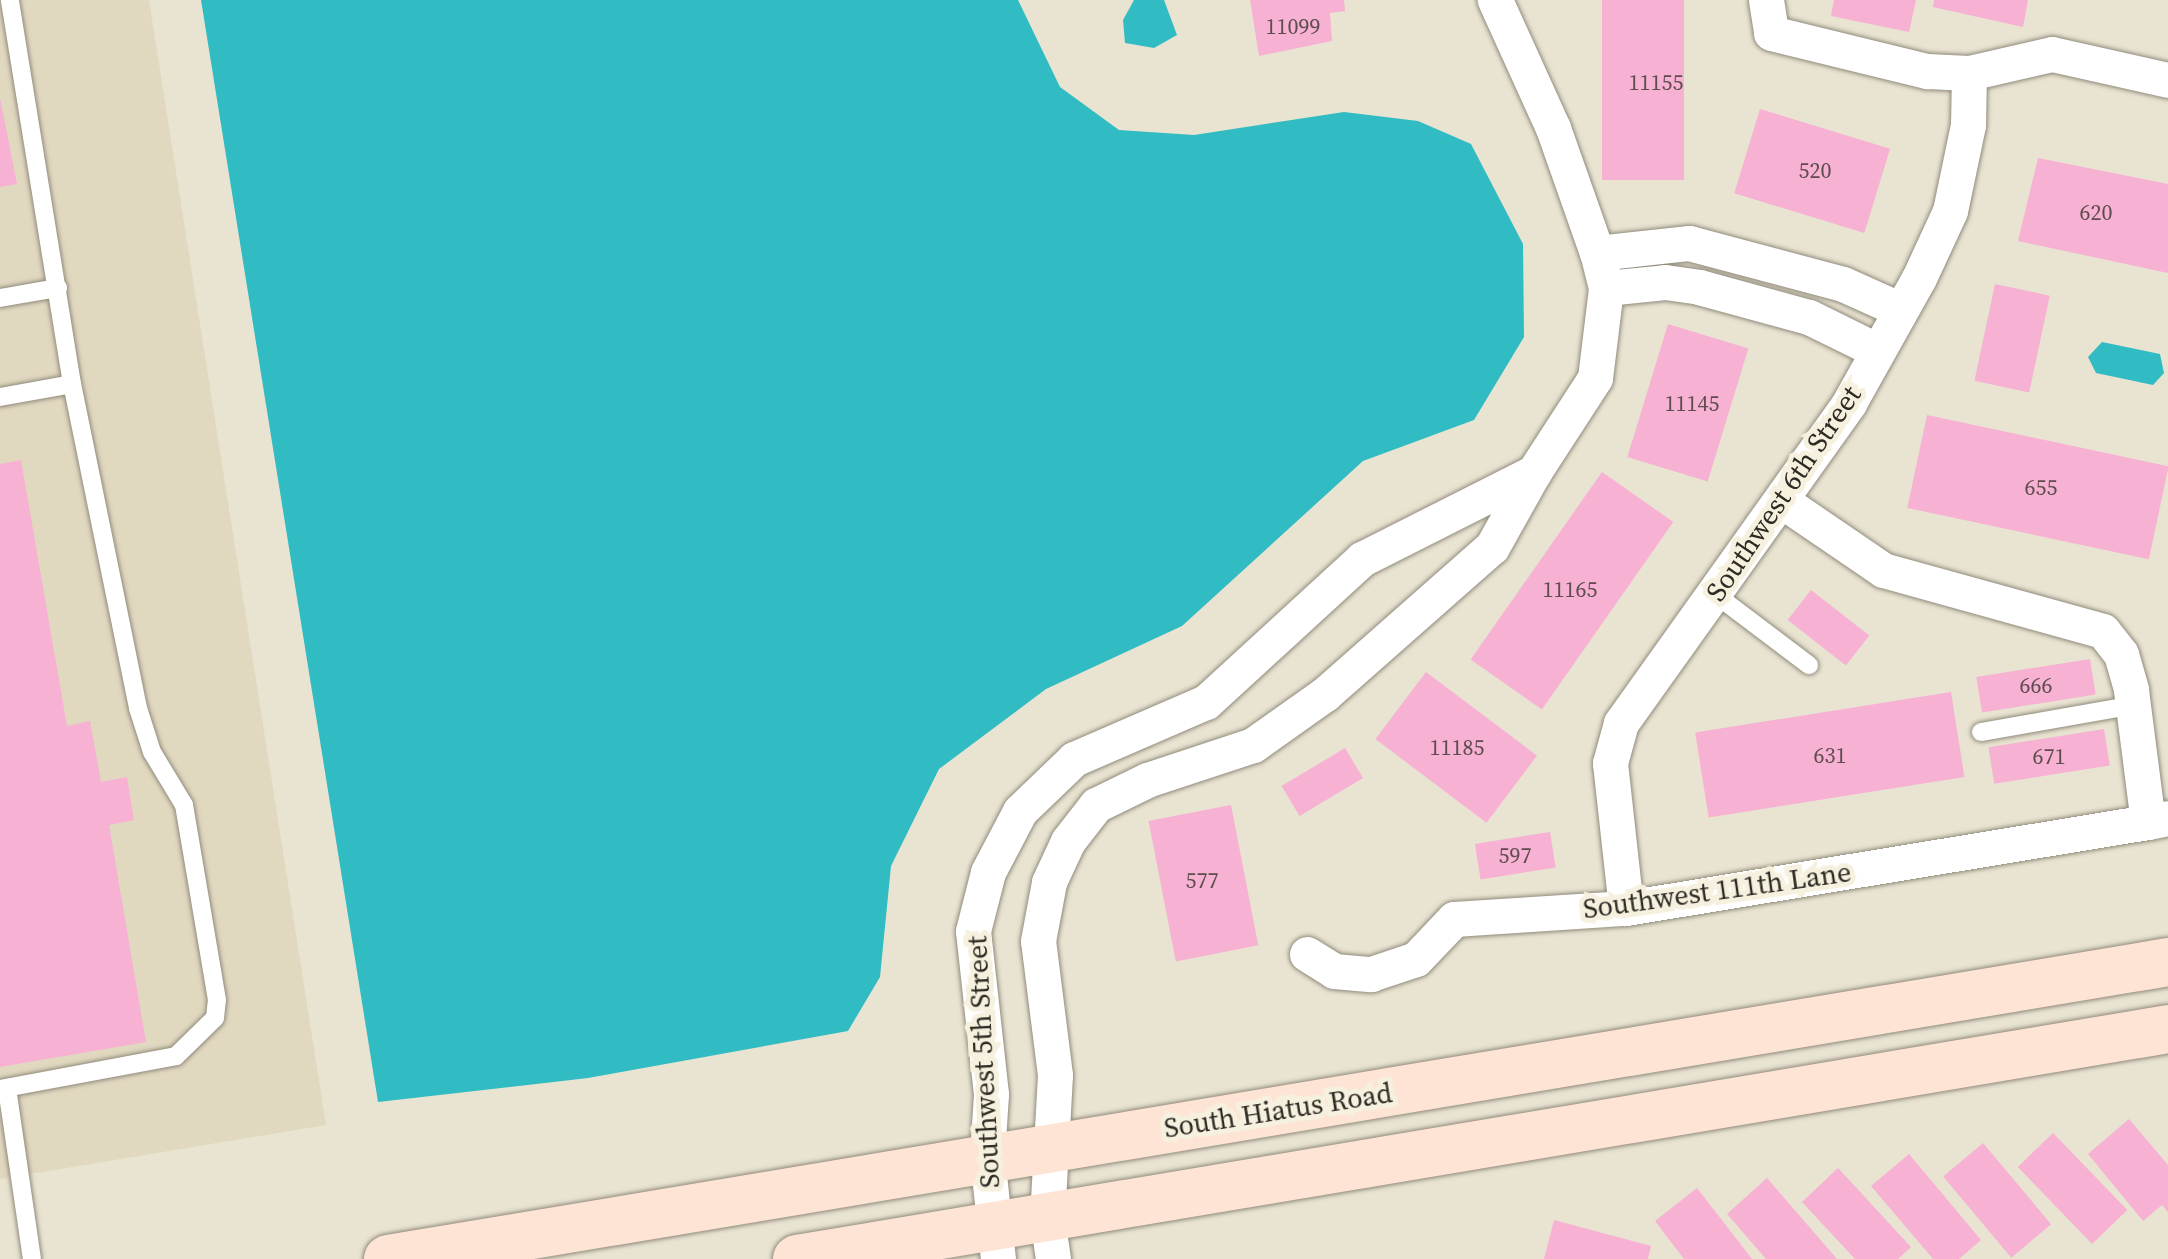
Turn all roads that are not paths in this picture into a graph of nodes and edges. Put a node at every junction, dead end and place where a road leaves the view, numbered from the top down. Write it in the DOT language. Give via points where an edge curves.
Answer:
graph roads {
  1 [pos="10,0"];
  2 [pos="1494,0"];
  3 [pos="1768,16"];
  4 [pos="1968,73"];
  5 [pos="2168,80"];
  6 [pos="1598,252"];
  7 [pos="58,288"];
  8 [pos="1606,288"];
  9 [pos="0,298"];
  10 [pos="1900,309"];
  11 [pos="1876,350"];
  12 [pos="72,384"];
  13 [pos="0,398"];
  14 [pos="1534,472"];
  15 [pos="1782,501"];
  16 [pos="1715,594"];
  17 [pos="1808,665"];
  18 [pos="2134,705"];
  19 [pos="1981,732"];
  20 [pos="2158,820"];
  21 [pos="1626,908"];
  22 [pos="1307,954"];
  23 [pos="2168,962"];
  24 [pos="2168,1029"];
  25 [pos="3,1089"];
  26 [pos="1050,1148"];
  27 [pos="987,1156"];
  28 [pos="1050,1238"];
  29 [pos="996,1243"];
  30 [pos="32,1259"];
  31 [pos="388,1259"];
  32 [pos="798,1259"];
  1 -- 7 [label="lane"];
  2 -- 6 [label="street" via="1553,128"];
  3 -- 4 [label="street" via="1927,71"];
  4 -- 5 [label="street" via="2052,54"];
  4 -- 10 [label="street, Southwest 6th Street" via="1968,125 1950,211"];
  6 -- 8 [label="street"];
  6 -- 10 [label="street" via="1689,243 1843,284"];
  7 -- 9 [label="lane"];
  7 -- 12 [label="lane"];
  8 -- 11 [label="street" via="1665,282 1700,287 1809,317"];
  8 -- 14 [label="street" via="1595,378"];
  10 -- 11 [label="street, Southwest 6th Street"];
  11 -- 15 [label="street, Southwest 6th Street" via="1849,403"];
  12 -- 13 [label="lane"];
  12 -- 25 [label="lane" via="138,708 152,752 184,805 218,1000 215,1018 176,1056"];
  14 -- 26 [label="street" via="1492,547 1325,694 1253,745 1148,780 1096,806 1068,841 1048,882 1038,940 1055,1075"];
  14 -- 27 [label="street, Southwest 5th Street" via="1362,559 1206,702 1074,759 1020,811 988,872 973,931 990,1094"];
  15 -- 16 [label="street, Southwest 6th Street"];
  15 -- 18 [label="street" via="1883,570 2103,630 2121,654"];
  16 -- 17 [label="lane"];
  16 -- 21 [label="street, Southwest 6th Street" via="1622,723 1614,750"];
  18 -- 19 [label="lane"];
  18 -- 20 [label="street"];
  20 -- 21 [label="street, Southwest 111th Lane"];
  21 -- 22 [label="street, Southwest 111th Lane" via="1454,919 1416,959 1371,974 1334,971"];
  23 -- 26 [label="main road, South Hiatus Road"];
  24 -- 28 [label="main road"];
  25 -- 30 [label="lane"];
  26 -- 27 [label="main road, South Hiatus Road"];
  26 -- 28 [label="street"];
  27 -- 29 [label="street, Southwest 5th Street"];
  27 -- 31 [label="main road, South Hiatus Road"];
  28 -- 29 [label="main road"];
  29 -- 32 [label="main road"];
}
